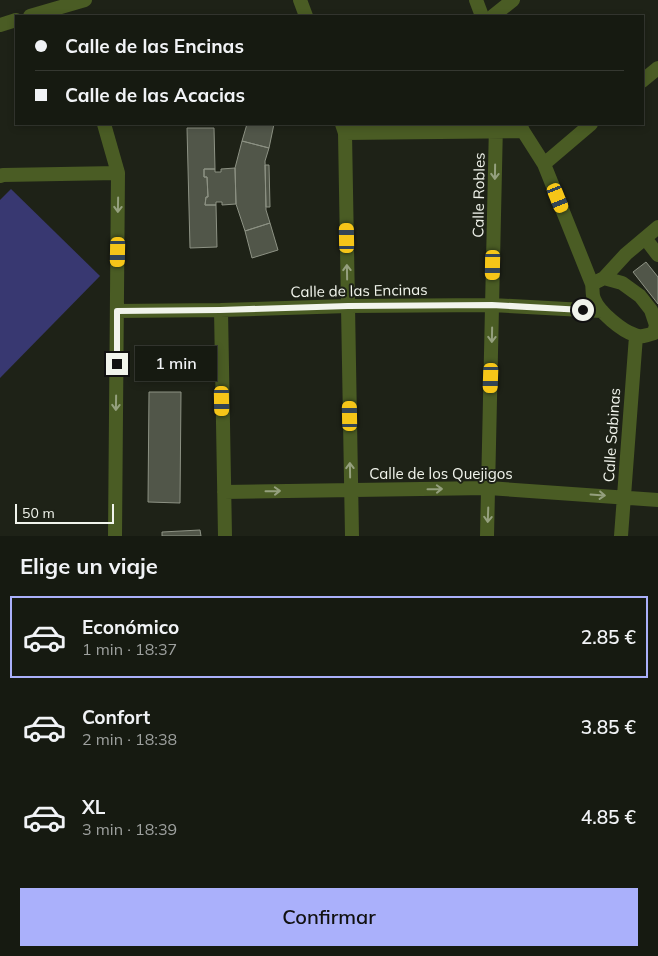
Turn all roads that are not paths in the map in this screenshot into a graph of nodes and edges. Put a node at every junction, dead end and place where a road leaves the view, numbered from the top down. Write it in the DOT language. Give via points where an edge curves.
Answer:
graph roads {
  1 [pos="85,0"];
  2 [pos="300,0"];
  3 [pos="476,0"];
  4 [pos="513,0"];
  5 [pos="69,11"];
  6 [pos="38,15"];
  7 [pos="306,15"];
  8 [pos="482,15"];
  9 [pos="494,15"];
  10 [pos="15,20"];
  11 [pos="0,25"];
  12 [pos="658,68"];
  13 [pos="644,79"];
  14 [pos="104,125"];
  15 [pos="590,125"];
  16 [pos="496,127"];
  17 [pos="522,127"];
  18 [pos="344,128"];
  19 [pos="544,164"];
  20 [pos="118,173"];
  21 [pos="0,176"];
  22 [pos="658,227"];
  23 [pos="644,238"];
  24 [pos="658,255"];
  25 [pos="598,281"];
  26 [pos="492,305"];
  27 [pos="348,306"];
  28 [pos="220,310"];
  29 [pos="117,311"];
  30 [pos="602,311"];
  31 [pos="657,326"];
  32 [pos="636,336"];
  33 [pos="488,488"];
  34 [pos="351,490"];
  35 [pos="224,492"];
  36 [pos="624,497"];
  37 [pos="658,500"];
  38 [pos="115,536"];
  39 [pos="225,536"];
  40 [pos="352,536"];
  41 [pos="487,536"];
  42 [pos="621,536"];
  1 -- 5 [label="street"];
  2 -- 7 [label="street"];
  3 -- 8 [label="street"];
  4 -- 9 [label="street"];
  5 -- 6 [label="street"];
  10 -- 11 [label="street"];
  12 -- 13 [label="street"];
  14 -- 20 [label="street"];
  15 -- 19 [label="street"];
  16 -- 17 [label="street"];
  16 -- 18 [label="street"];
  16 -- 26 [label="street, Calle Robles, one-way"];
  17 -- 19 [label="street"];
  27 -- 18 [label="street, one-way"];
  19 -- 25 [label="street"];
  20 -- 21 [label="street"];
  20 -- 29 [label="street, one-way"];
  22 -- 23 [label="street"];
  23 -- 24 [label="street"];
  23 -- 25 [label="street"];
  25 -- 30 [label="street" via="594,299"];
  25 -- 31 [label="street" via="622,283 640,296 651,310"];
  26 -- 27 [label="street, Calle de las Encinas"];
  26 -- 30 [label="street, Calle de las Encinas"];
  26 -- 33 [label="street, Calle Robles, one-way"];
  27 -- 28 [label="street, Calle de las Encinas"];
  34 -- 27 [label="street, one-way"];
  28 -- 29 [label="street, Calle de las Encinas"];
  28 -- 35 [label="street"];
  29 -- 38 [label="street, one-way"];
  30 -- 32 [label="street"];
  31 -- 32 [label="street" via="654,333"];
  32 -- 36 [label="street, Calle Sabinas"];
  34 -- 33 [label="street, Calle de los Quejigos, one-way"];
  33 -- 36 [label="street, Calle de los Quejigos, one-way"];
  33 -- 41 [label="street, Calle Robles, one-way"];
  35 -- 34 [label="street, Calle de los Quejigos, one-way"];
  34 -- 40 [label="street"];
  35 -- 39 [label="street"];
  36 -- 37 [label="street, Calle de los Quejigos"];
  36 -- 42 [label="street, Calle Sabinas"];
}
